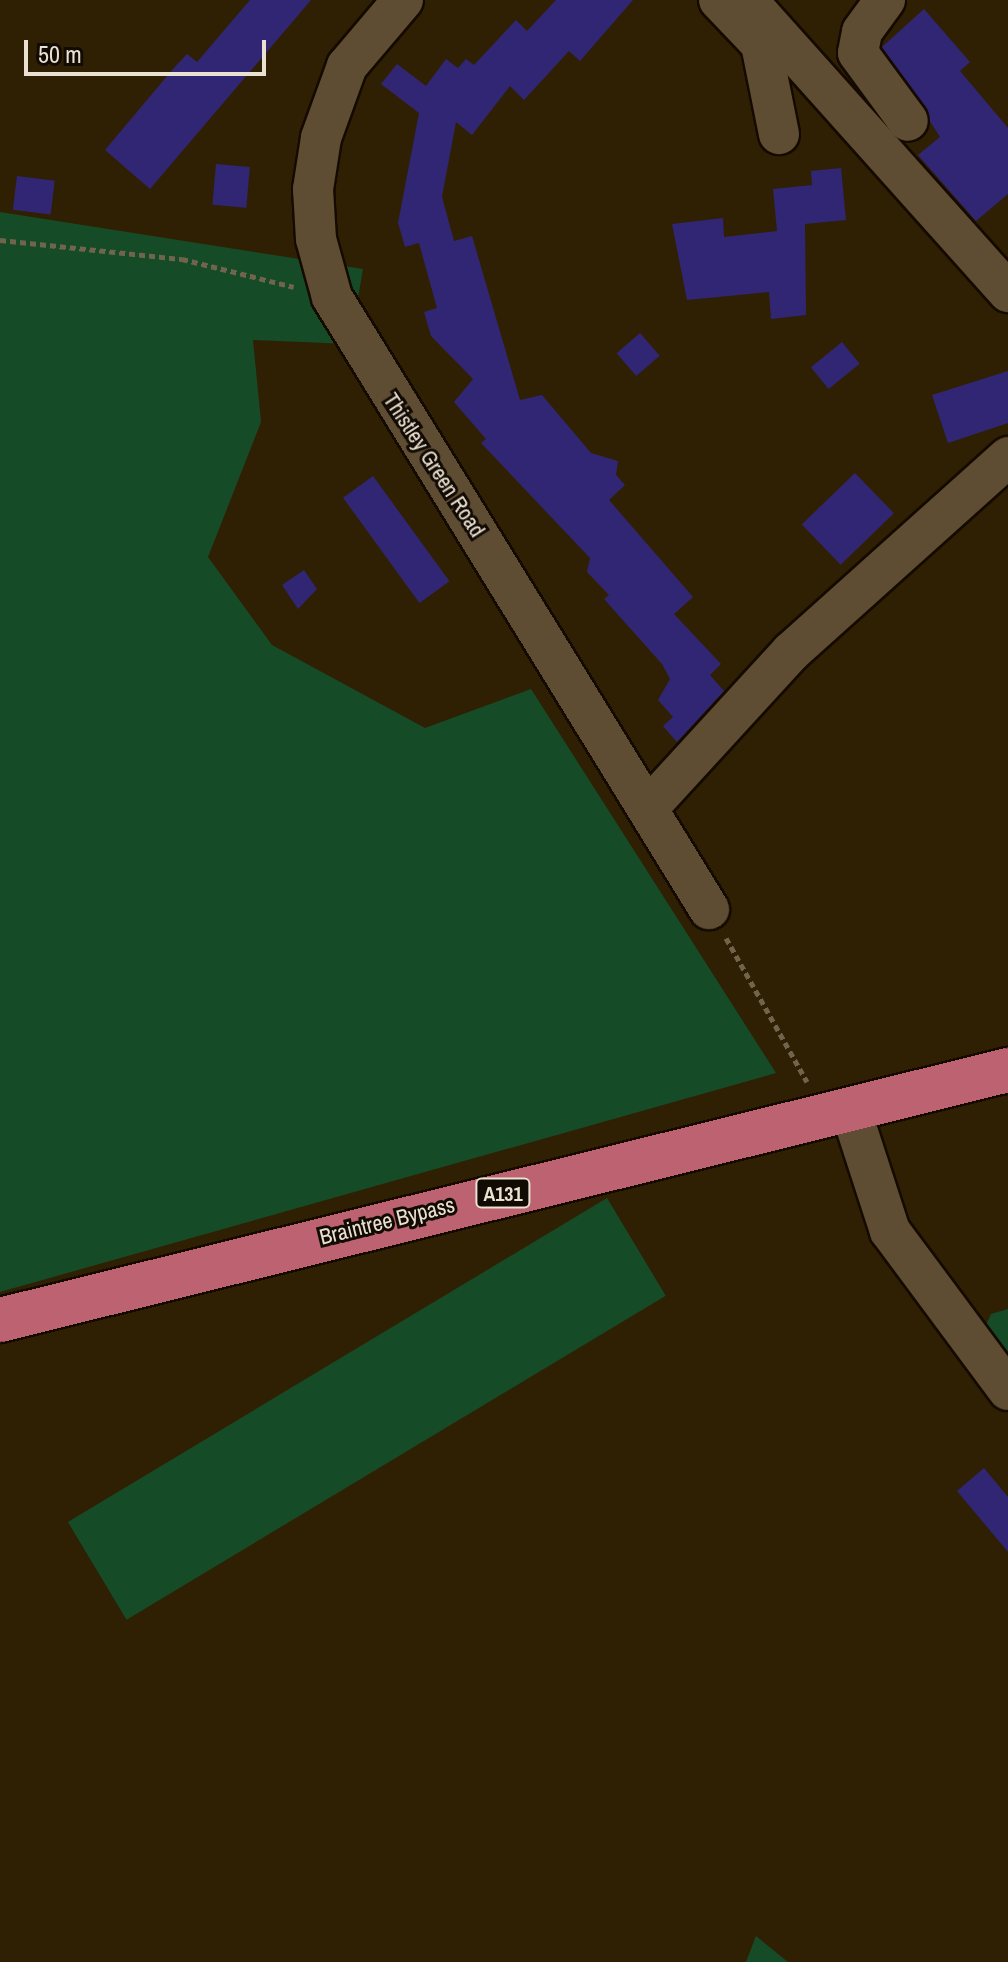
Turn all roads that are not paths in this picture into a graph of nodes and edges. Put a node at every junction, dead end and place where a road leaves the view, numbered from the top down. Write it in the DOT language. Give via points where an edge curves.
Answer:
graph roads {
  1 [pos="403,0"];
  2 [pos="719,0"];
  3 [pos="747,0"];
  4 [pos="885,0"];
  5 [pos="908,121"];
  6 [pos="779,134"];
  7 [pos="1008,292"];
  8 [pos="1008,457"];
  9 [pos="648,808"];
  10 [pos="709,909"];
  11 [pos="1008,1070"];
  12 [pos="838,1111"];
  13 [pos="0,1320"];
  14 [pos="1008,1390"];
  1 -- 9 [label="street, Thistley Green Road" via="347,66 321,138 313,189 316,239 332,297"];
  2 -- 6 [label="street" via="761,44"];
  3 -- 7 [label="street"];
  4 -- 5 [label="street" via="862,32 858,53"];
  8 -- 9 [label="street" via="791,652"];
  9 -- 10 [label="street, Thistley Green Road"];
  11 -- 12 [label="highway, Braintree Bypass / A131"];
  12 -- 13 [label="highway, Braintree Bypass / A131"];
  12 -- 14 [label="street" via="890,1231"];
}
